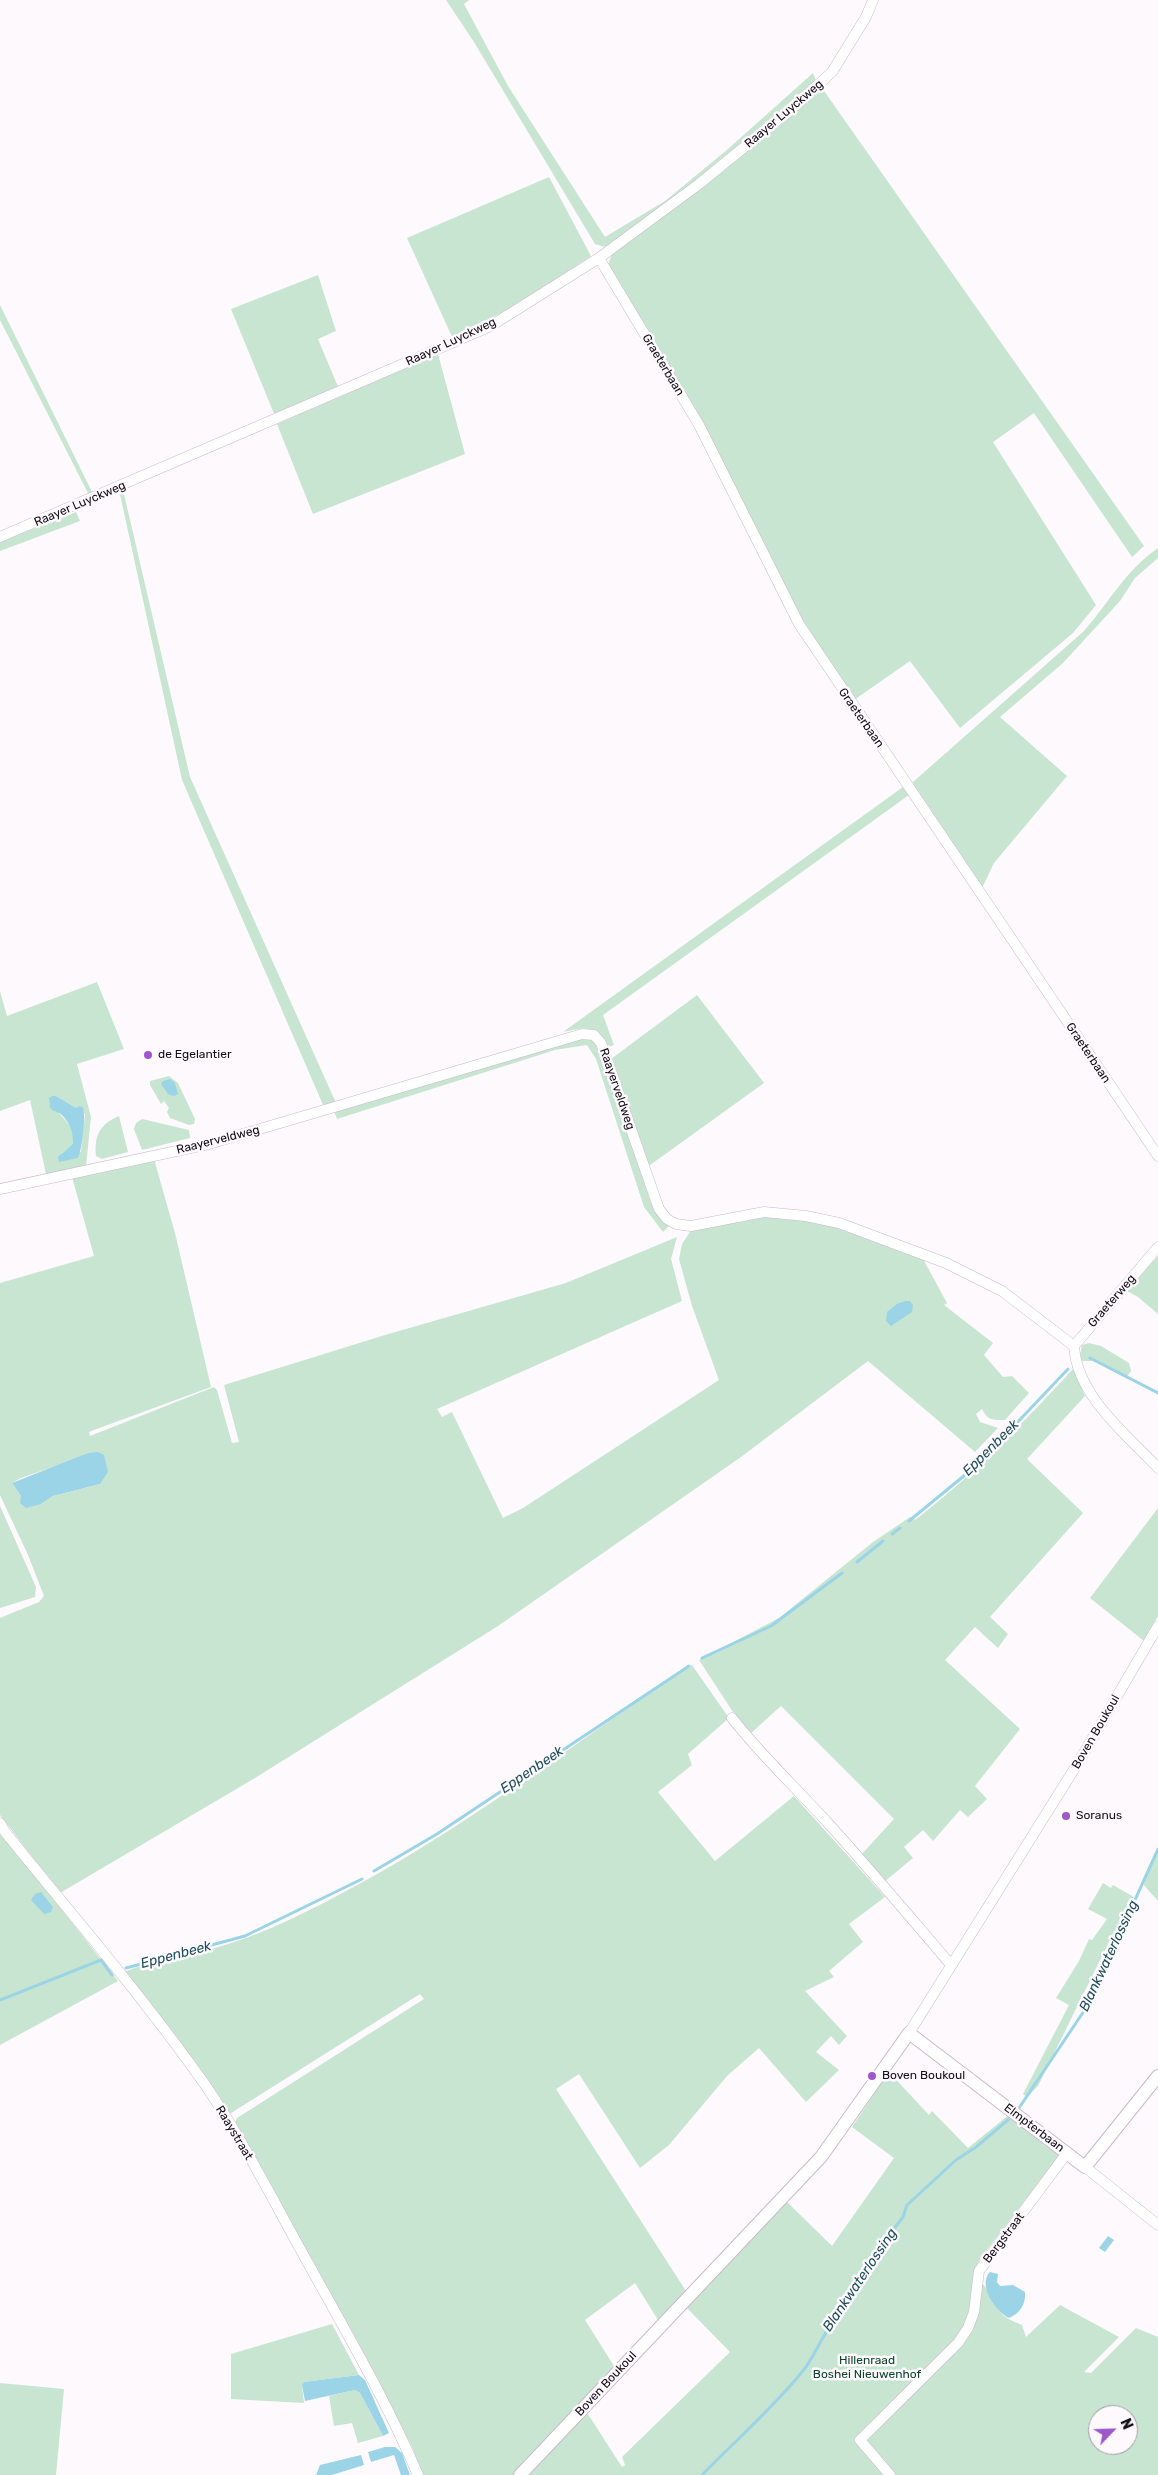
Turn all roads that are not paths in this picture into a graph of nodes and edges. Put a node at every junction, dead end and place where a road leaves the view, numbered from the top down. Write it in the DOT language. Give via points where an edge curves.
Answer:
graph roads {
  1 [pos="873,0"];
  2 [pos="599,258"];
  3 [pos="0,537"];
  4 [pos="1158,1156"];
  5 [pos="0,1189"];
  6 [pos="1158,1247"];
  7 [pos="1074,1352"];
  8 [pos="1158,1468"];
  9 [pos="1158,1626"];
  10 [pos="732,1718"];
  11 [pos="0,1823"];
  12 [pos="951,1965"];
  13 [pos="909,2033"];
  14 [pos="1158,2076"];
  15 [pos="1067,2153"];
  16 [pos="1085,2167"];
  17 [pos="1158,2225"];
  18 [pos="418,2475"];
  19 [pos="520,2475"];
  20 [pos="890,2475"];
  1 -- 2 [label="street, Raayer Luyckweg" via="866,17 826,78 699,184"];
  2 -- 3 [label="street, Raayer Luyckweg" via="489,327"];
  2 -- 4 [label="street, Graeterbaan" via="699,425 809,640"];
  5 -- 7 [label="street, Raayerveldweg" via="209,1144 582,1034 594,1035 601,1043 659,1209 667,1219 691,1226 764,1212 806,1216 839,1224 946,1263 1002,1291"];
  6 -- 7 [label="street, Graeterweg"];
  7 -- 8 [label="street" via="1084,1383 1096,1400"];
  9 -- 12 [label="street, Boven Boukoul" via="1078,1763"];
  10 -- 12 [label="street" via="756,1749 829,1824"];
  11 -- 18 [label="street, Raaystraat" via="206,2087 245,2150 353,2345"];
  12 -- 13 [label="street, Boven Boukoul"];
  13 -- 15 [label="street, Elmpterbaan"];
  13 -- 19 [label="street, Boven Boukoul" via="821,2157"];
  14 -- 16 [label="street"];
  15 -- 16 [label="street, Elmpterbaan"];
  15 -- 20 [label="street, Bergstraat" via="979,2271 974,2312 958,2343 860,2440"];
  16 -- 17 [label="street, Elmpterbaan"];
}
